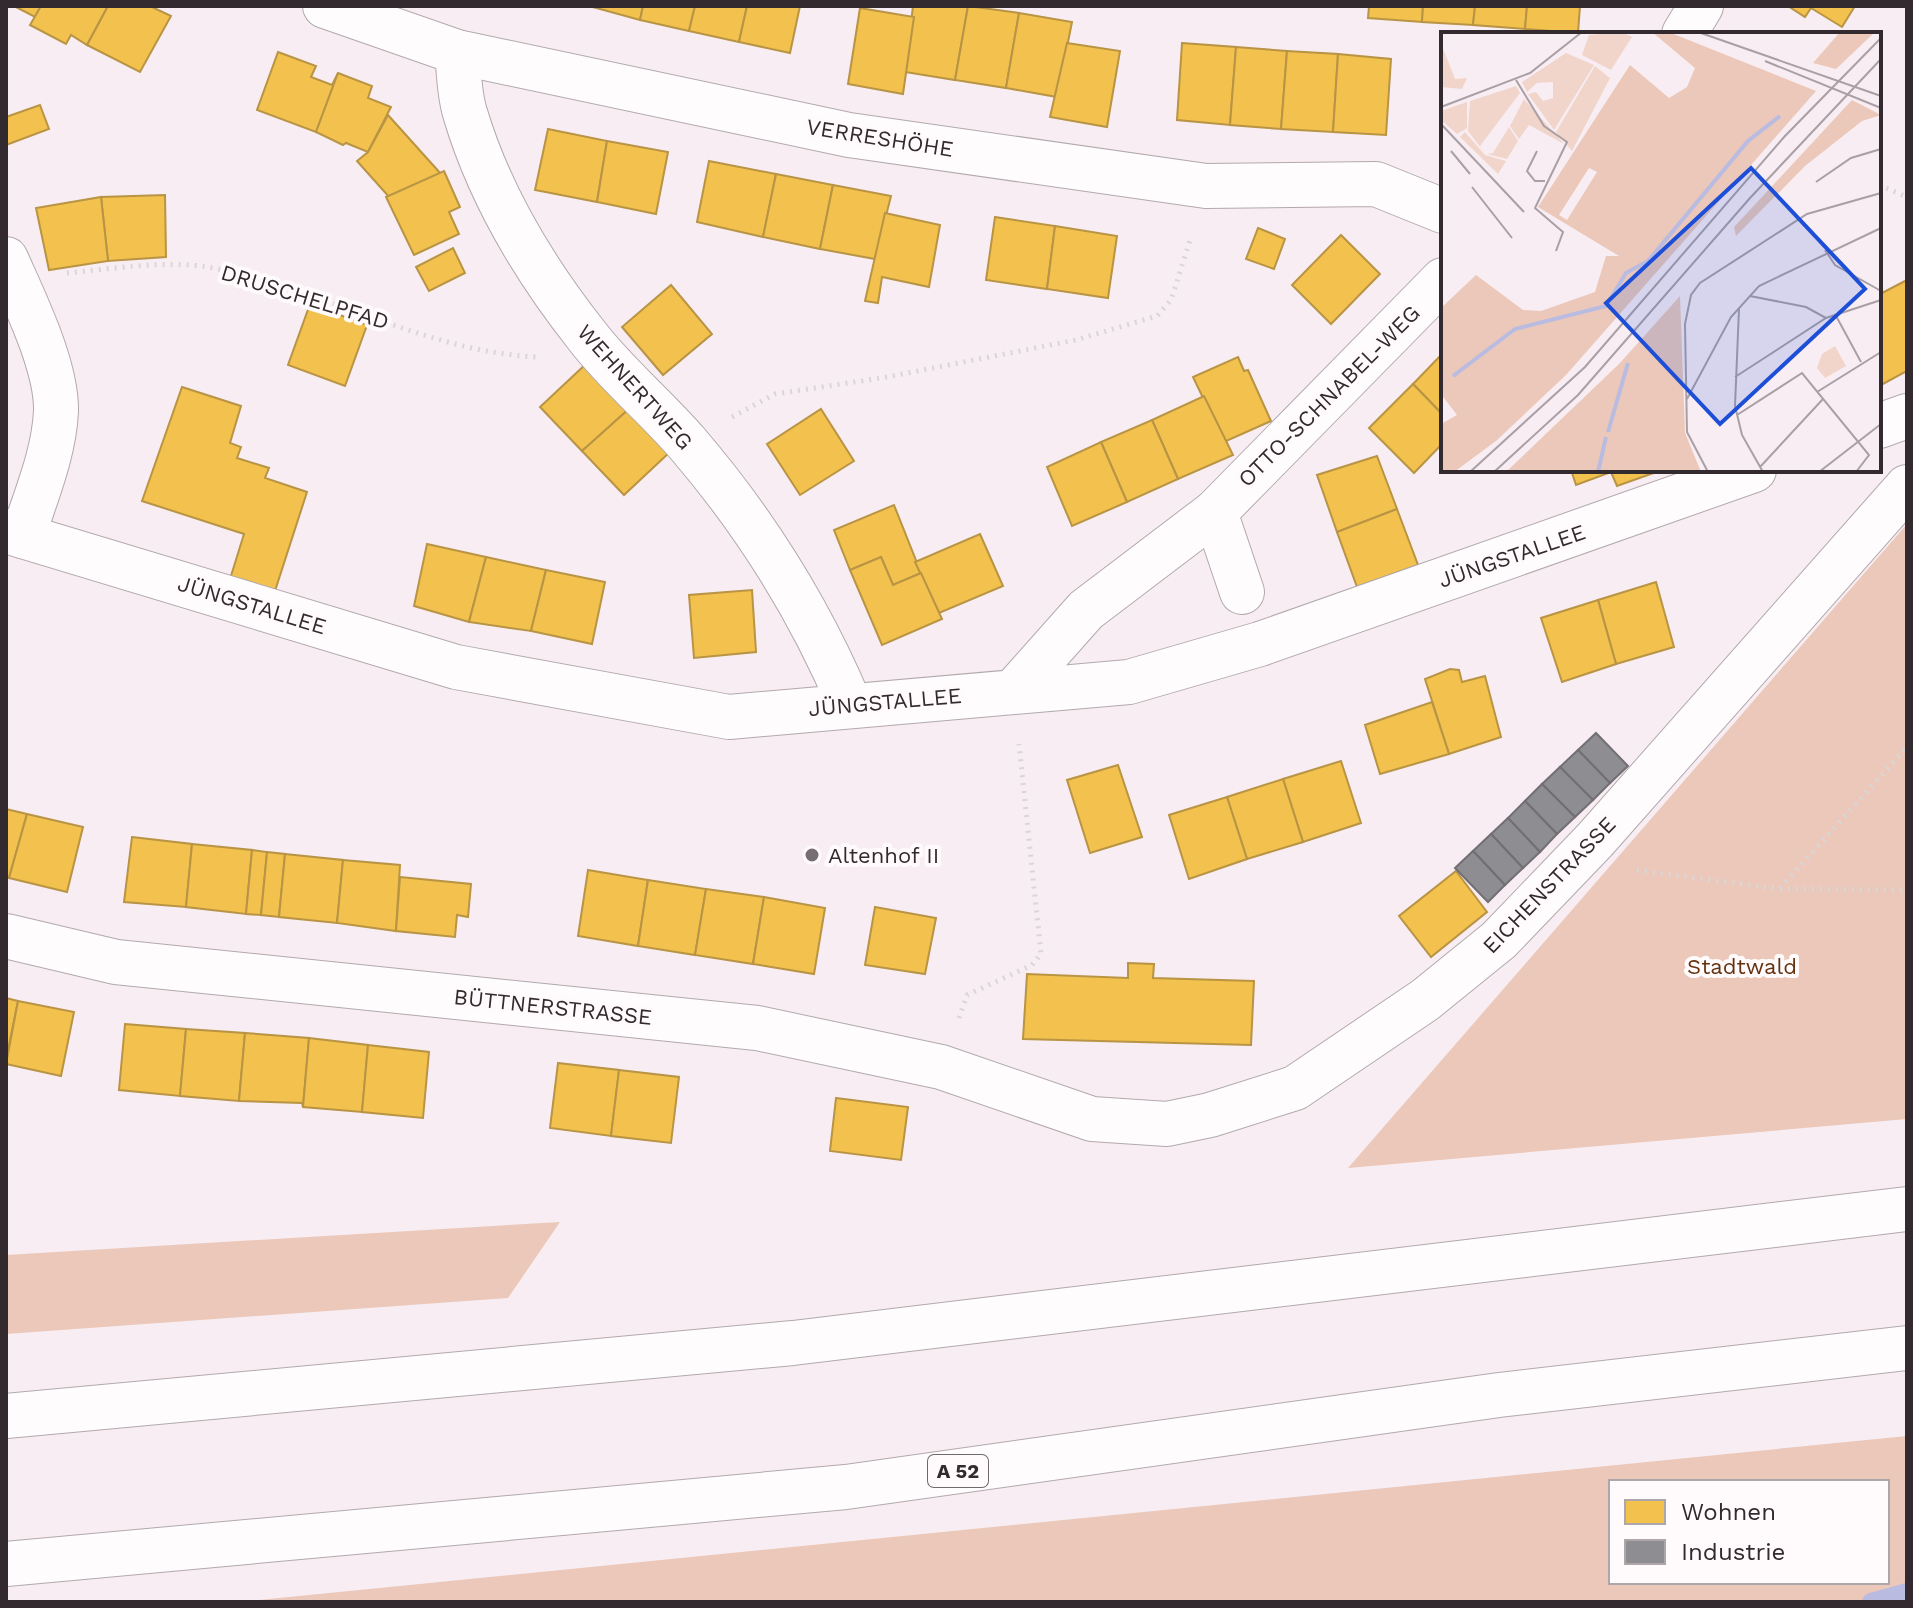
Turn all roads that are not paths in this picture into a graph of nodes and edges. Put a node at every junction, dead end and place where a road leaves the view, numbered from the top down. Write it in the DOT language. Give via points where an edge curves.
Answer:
graph roads {
  1 [pos="325,6"];
  2 [pos="1701,6"];
  3 [pos="371,14"];
  4 [pos="1685,32"];
  5 [pos="457,52"];
  6 [pos="1441,210"];
  7 [pos="10,269"];
  8 [pos="1441,282"];
  9 [pos="1907,416"];
  10 [pos="1881,425"];
  11 [pos="1748,472"];
  12 [pos="1907,487"];
  13 [pos="1215,512"];
  14 [pos="14,533"];
  15 [pos="1242,592"];
  16 [pos="1014,691"];
  17 [pos="850,705"];
  18 [pos="6,936"];
  19 [pos="1092,1119"];
  20 [pos="1907,1209"];
  21 [pos="1907,1348"];
  22 [pos="6,1416"];
  23 [pos="6,1564"];
  1 -- 3 [label="main road, VERRESHÖHE"];
  2 -- 4 [label="main road"];
  3 -- 5 [label="main road, VERRESHÖHE"];
  5 -- 6 [label="main road, VERRESHÖHE" via="849,135 1206,186 1376,184"];
  5 -- 17 [label="main road, WEHNERTWEG" via="464,109 487,176 531,257 588,337 687,443 762,542 826,647"];
  7 -- 14 [label="main road" via="50,371 56,409 49,458"];
  8 -- 13 [label="main road, OTTO-SCHNABEL-WEG"];
  9 -- 10 [label="main road"];
  11 -- 16 [label="main road, JÜNGSTALLEE" via="1260,644 1129,682"];
  12 -- 19 [label="main road, EICHENSTRASSE" via="1595,840 1499,940 1425,1000 1295,1088 1167,1124"];
  13 -- 15 [label="main road"];
  13 -- 16 [label="main road, OTTO-SCHNABEL-WEG" via="1086,610"];
  14 -- 17 [label="main road, JÜNGSTALLEE" via="456,667 729,717"];
  16 -- 17 [label="main road, JÜNGSTALLEE"];
  18 -- 19 [label="main road, BÜTTNERSTRASSE" via="116,962 757,1028 941,1067"];
  20 -- 22 [label="main road" via="793,1343"];
  21 -- 23 [label="main road, A 52" via="1499,1395 846,1487"];
}
